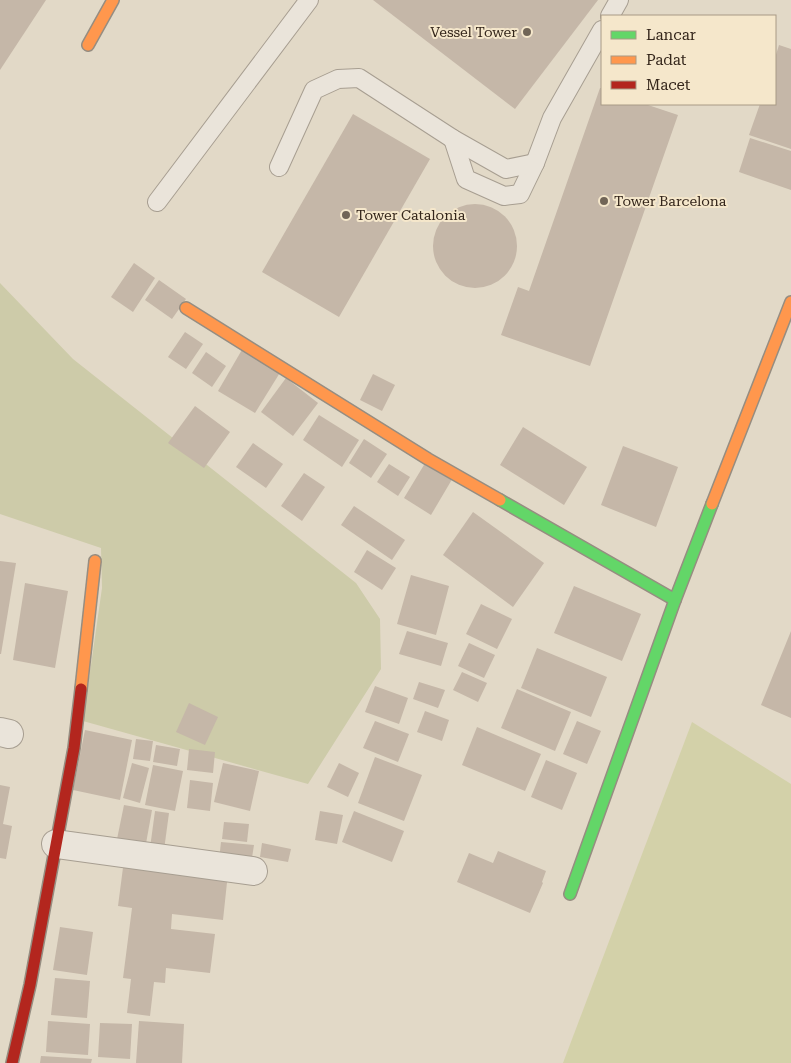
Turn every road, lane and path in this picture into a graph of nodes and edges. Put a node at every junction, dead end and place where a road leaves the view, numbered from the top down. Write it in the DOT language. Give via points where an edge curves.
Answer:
graph roads {
  1 [pos="113,0"];
  2 [pos="309,0"];
  3 [pos="619,0"];
  4 [pos="611,15"];
  5 [pos="601,32"];
  6 [pos="88,45"];
  7 [pos="453,139"];
  8 [pos="535,163"];
  9 [pos="279,167"];
  10 [pos="157,202"];
  11 [pos="791,302"];
  12 [pos="186,308"];
  13 [pos="95,562"];
  14 [pos="675,600"];
  15 [pos="56,844"];
  16 [pos="253,871"];
  17 [pos="570,894"];
  18 [pos="12,1063"];
  1 -- 6 [label="street"];
  2 -- 10 [label="lane"];
  3 -- 4 [label="lane"];
  5 -- 8 [label="lane" via="552,118"];
  7 -- 8 [label="lane" via="506,169"];
  7 -- 8 [label="lane" via="466,179 504,196 520,194"];
  7 -- 9 [label="lane" via="359,78 338,79 314,90"];
  11 -- 14 [label="street"];
  12 -- 14 [label="street" via="428,459"];
  13 -- 15 [label="street" via="74,748"];
  14 -- 17 [label="street"];
  15 -- 16 [label="street"];
  15 -- 18 [label="street"];
}
